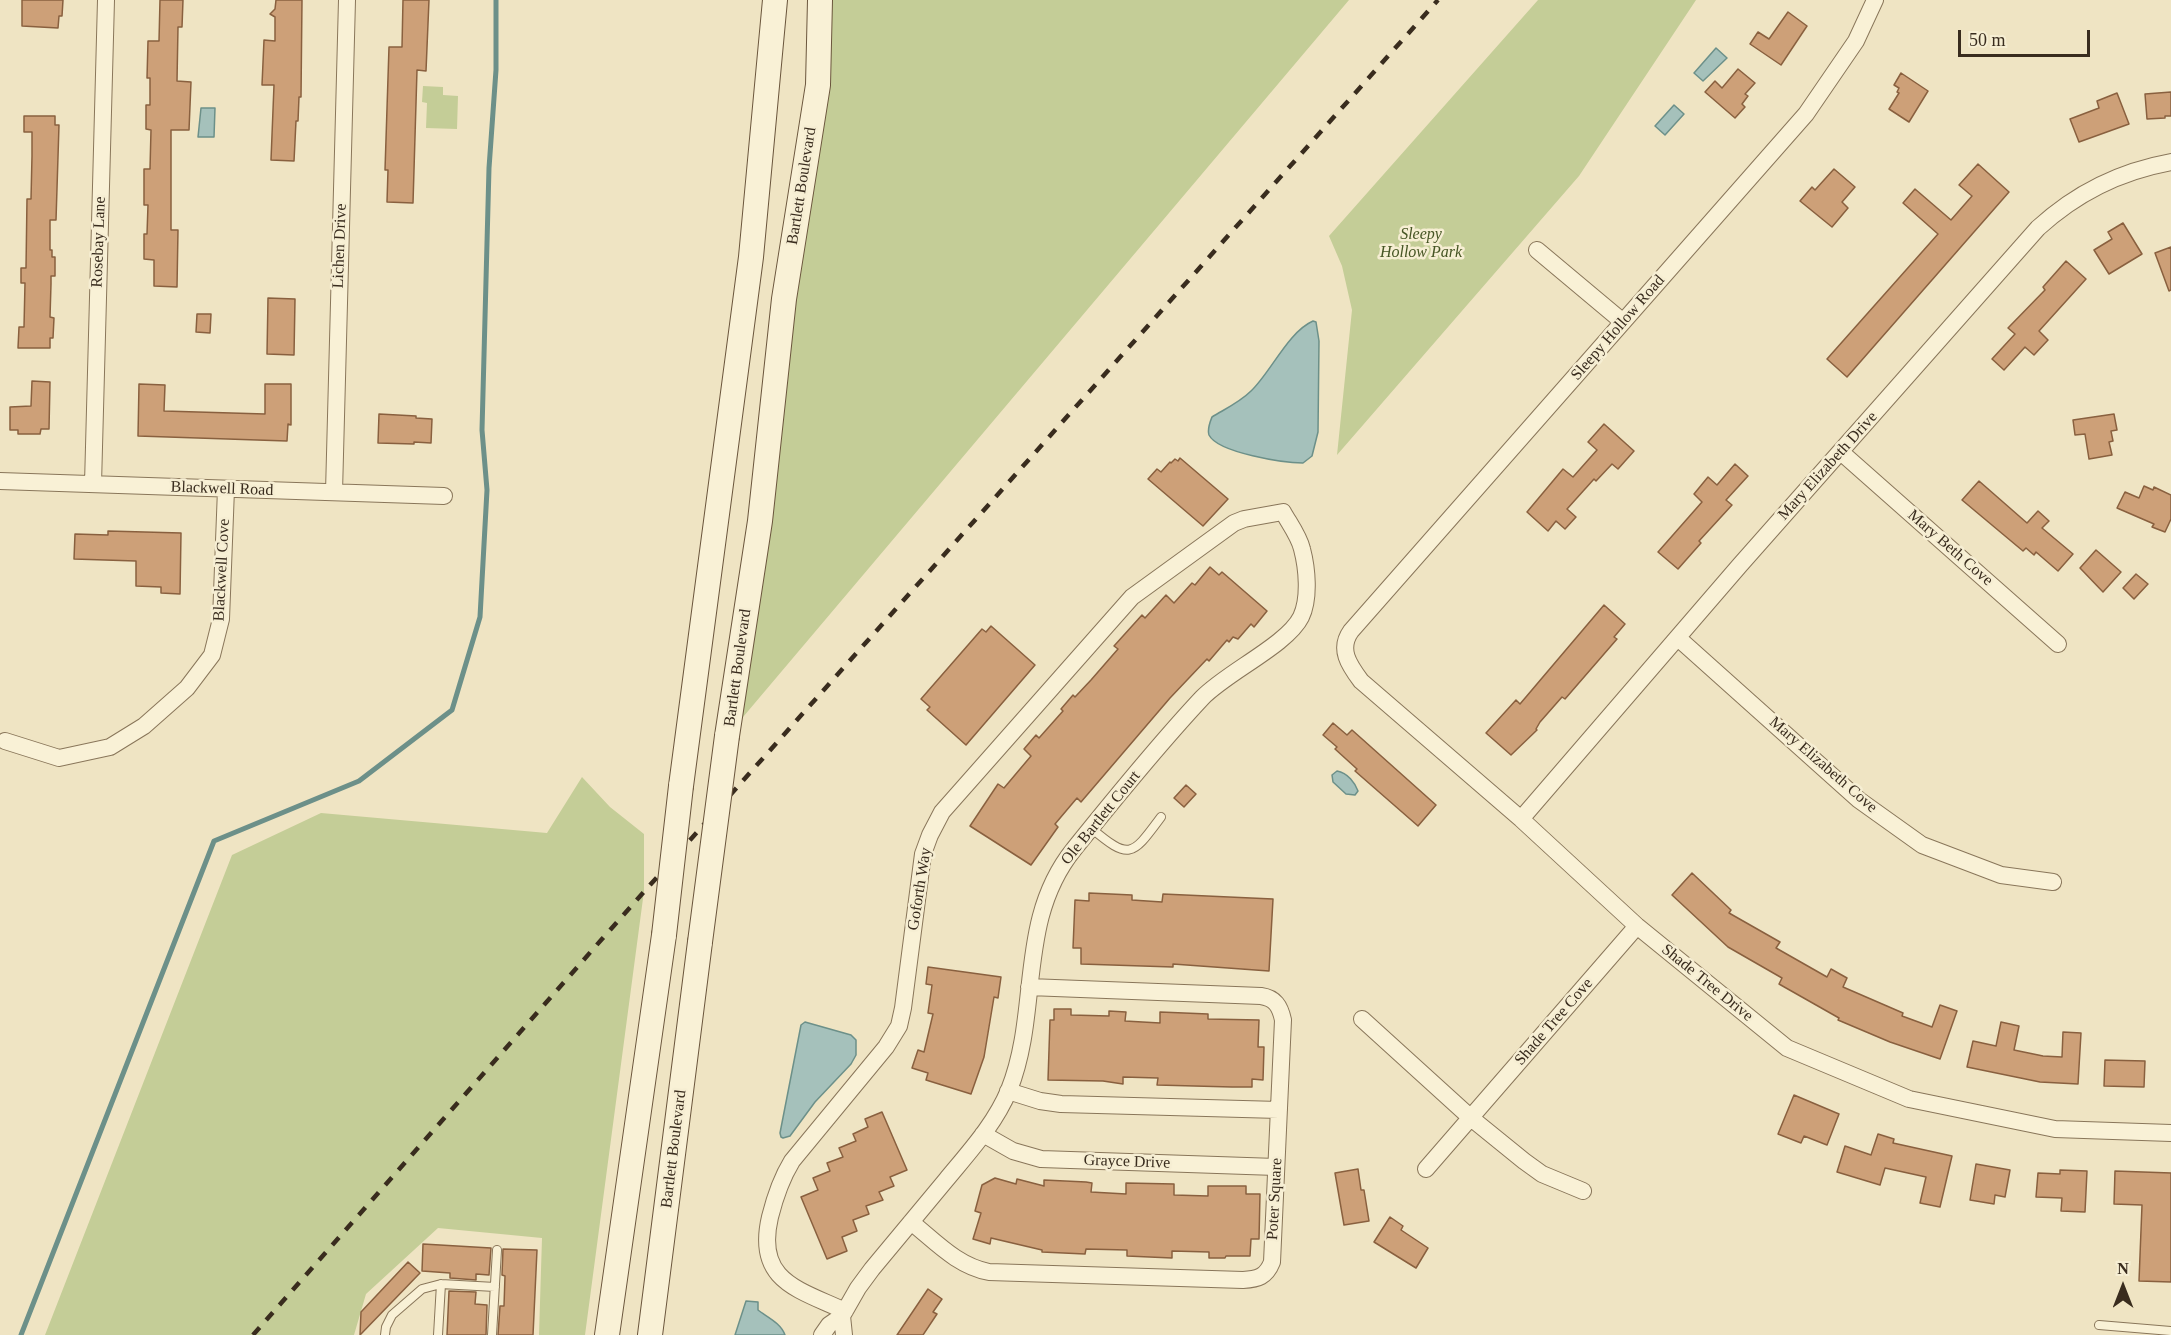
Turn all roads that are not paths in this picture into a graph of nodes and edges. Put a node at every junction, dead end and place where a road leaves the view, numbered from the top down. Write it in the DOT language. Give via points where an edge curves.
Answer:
graph roads {
  1 [pos="106,0"];
  2 [pos="347,0"];
  3 [pos="775,0"];
  4 [pos="820,0"];
  5 [pos="1875,0"];
  6 [pos="2171,162"];
  7 [pos="1537,249"];
  8 [pos="1623,322"];
  9 [pos="1842,453"];
  10 [pos="0,482"];
  11 [pos="93,484"];
  12 [pos="226,489"];
  13 [pos="334,492"];
  14 [pos="444,496"];
  15 [pos="1283,512"];
  16 [pos="1678,638"];
  17 [pos="2058,644"];
  18 [pos="1344,645"];
  19 [pos="4,741"];
  20 [pos="1161,817"];
  21 [pos="1521,819"];
  22 [pos="1091,828"];
  23 [pos="2053,882"];
  24 [pos="1637,927"];
  25 [pos="1029,987"];
  26 [pos="1362,1019"];
  27 [pos="1008,1091"];
  28 [pos="1279,1110"];
  29 [pos="1472,1118"];
  30 [pos="2171,1133"];
  31 [pos="983,1134"];
  32 [pos="1276,1167"];
  33 [pos="1426,1169"];
  34 [pos="1583,1191"];
  35 [pos="911,1222"];
  36 [pos="497,1250"];
  37 [pos="441,1284"];
  38 [pos="495,1287"];
  39 [pos="843,1313"];
  40 [pos="2099,1325"];
  41 [pos="2171,1331"];
  42 [pos="386,1335"];
  43 [pos="438,1335"];
  44 [pos="492,1335"];
  45 [pos="607,1335"];
  46 [pos="650,1335"];
  47 [pos="822,1335"];
  48 [pos="844,1335"];
  1 -- 11 [label="street, Rosebay Lane"];
  2 -- 13 [label="street, Lichen Drive"];
  3 -- 45 [label="main road, bridge" via="751,256 664,935"];
  4 -- 46 [label="main road, Bartlett Boulevard, bridge" via="818,85 784,298 760,521 700,942"];
  5 -- 8 [label="street, Sleepy Hollow Road" via="1862,32 1806,114"];
  6 -- 9 [label="street, Mary Elizabeth Drive" via="2102,184 2048,219"];
  7 -- 8 [label="street"];
  8 -- 18 [label="street, Sleepy Hollow Road" via="1351,631"];
  9 -- 16 [label="street, Mary Elizabeth Drive"];
  9 -- 17 [label="street, Mary Beth Cove"];
  10 -- 11 [label="street, Blackwell Road"];
  11 -- 12 [label="street, Blackwell Road"];
  12 -- 13 [label="street, Blackwell Road"];
  12 -- 19 [label="street, Blackwell Cove" via="221,619 212,655 187,688 144,726 110,747 59,758"];
  13 -- 14 [label="street, Blackwell Road"];
  15 -- 22 [label="street, Ole Bartlett Court" via="1302,547 1307,579 1302,615 1284,637 1202,698"];
  15 -- 39 [label="street, Goforth Way" via="1234,523 1132,597 937,819 923,854 899,1026 881,1054 788,1168 776,1193 768,1226 767,1252 777,1273"];
  16 -- 21 [label="street, Mary Elizabeth Drive"];
  16 -- 23 [label="street, Mary Elizabeth Cove" via="1859,800 1922,844 2001,875"];
  18 -- 21 [label="street, Shade Tree Drive" via="1351,669 1361,681"];
  20 -- 22 [label="lane" via="1134,849 1112,845"];
  21 -- 24 [label="street, Shade Tree Drive"];
  22 -- 25 [label="street, Ole Bartlett Court" via="1059,869 1045,899"];
  24 -- 29 [label="street, Shade Tree Cove"];
  24 -- 30 [label="street, Shade Tree Drive" via="1787,1048 1909,1099 2055,1129"];
  25 -- 27 [label="street, Ole Bartlett Court" via="1021,1046"];
  25 -- 28 [label="street, Poter Square" via="1272,999 1283,1020"];
  26 -- 29 [label="street"];
  27 -- 28 [label="street" via="1061,1104"];
  27 -- 31 [label="street, Ole Bartlett Court"];
  28 -- 32 [label="street, Poter Square"];
  29 -- 33 [label="street, Shade Tree Cove"];
  29 -- 34 [label="street" via="1542,1174"];
  31 -- 32 [label="street, Grayce Drive" via="1012,1151 1041,1159"];
  31 -- 35 [label="street, Ole Bartlett Court"];
  32 -- 35 [label="street, Poter Square" via="1272,1262 1256,1279 989,1272 958,1260"];
  35 -- 39 [label="street, Ole Bartlett Court" via="862,1281"];
  36 -- 38 [label="lane"];
  37 -- 38 [label="lane"];
  37 -- 42 [label="lane" via="422,1289 392,1315"];
  37 -- 43 [label="lane"];
  38 -- 44 [label="lane"];
  39 -- 47 [label="street, Ole Bartlett Court"];
  39 -- 48 [label="street"];
  40 -- 41 [label="lane"];
}
